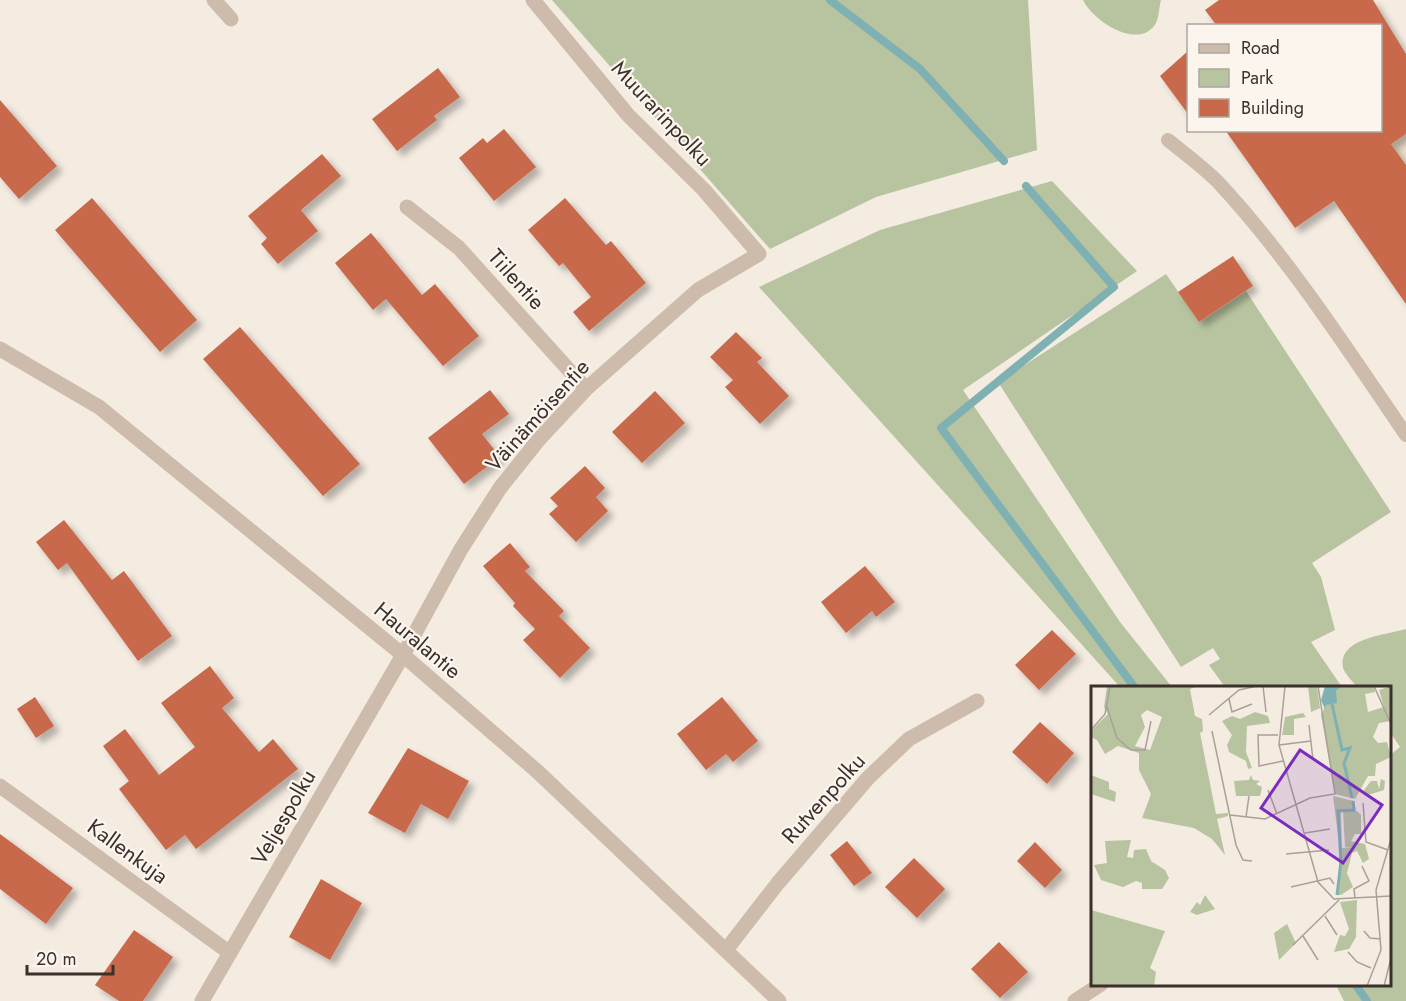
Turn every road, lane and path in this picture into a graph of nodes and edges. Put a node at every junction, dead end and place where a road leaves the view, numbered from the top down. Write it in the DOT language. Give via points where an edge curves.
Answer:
graph roads {
  1 [pos="214,0"];
  2 [pos="533,0"];
  3 [pos="231,19"];
  4 [pos="1168,140"];
  5 [pos="407,207"];
  6 [pos="759,254"];
  7 [pos="0,349"];
  8 [pos="586,389"];
  9 [pos="1406,435"];
  10 [pos="403,655"];
  11 [pos="977,701"];
  12 [pos="0,786"];
  13 [pos="726,950"];
  14 [pos="230,953"];
  15 [pos="1098,986"];
  16 [pos="202,1001"];
  17 [pos="779,1001"];
  18 [pos="1075,1001"];
  1 -- 3 [label="street"];
  2 -- 6 [label="street, Muurarinpolku" via="628,115 704,190"];
  4 -- 9 [label="lane" via="1216,180 1260,232"];
  5 -- 8 [label="street, Tiilentie" via="459,248"];
  6 -- 8 [label="street, Väinämöisentie" via="698,290"];
  7 -- 10 [label="street, Hauralantie" via="99,407"];
  8 -- 10 [label="street, Väinämöisentie" via="500,488 461,549"];
  10 -- 13 [label="street, Hauralantie" via="538,772"];
  10 -- 14 [label="street, Veljespolku"];
  11 -- 13 [label="street, Rutvenpolku" via="909,739 868,778"];
  12 -- 14 [label="street, Kallenkuja"];
  13 -- 17 [label="street, Hauralantie"];
  14 -- 16 [label="street, Veljespolku"];
  15 -- 18 [label="street"];
}
